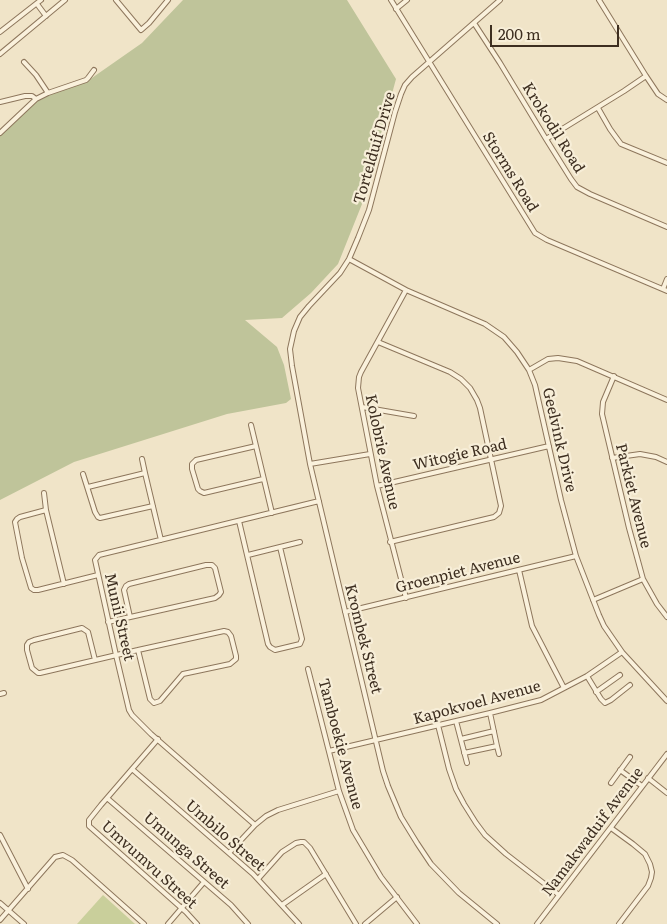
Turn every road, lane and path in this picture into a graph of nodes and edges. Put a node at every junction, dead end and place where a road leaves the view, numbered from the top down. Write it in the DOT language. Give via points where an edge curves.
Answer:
graph roads {
  1 [pos="41,0"];
  2 [pos="65,0"];
  3 [pos="116,0"];
  4 [pos="168,0"];
  5 [pos="391,0"];
  6 [pos="407,0"];
  7 [pos="500,0"];
  8 [pos="599,0"];
  9 [pos="37,4"];
  10 [pos="396,9"];
  11 [pos="46,16"];
  12 [pos="474,23"];
  13 [pos="0,32"];
  14 [pos="0,54"];
  15 [pos="24,62"];
  16 [pos="429,62"];
  17 [pos="94,70"];
  18 [pos="646,76"];
  19 [pos="48,93"];
  20 [pos="36,99"];
  21 [pos="667,100"];
  22 [pos="0,102"];
  23 [pos="598,108"];
  24 [pos="0,133"];
  25 [pos="546,139"];
  26 [pos="667,163"];
  27 [pos="667,227"];
  28 [pos="349,259"];
  29 [pos="667,279"];
  30 [pos="406,290"];
  31 [pos="665,290"];
  32 [pos="298,322"];
  33 [pos="378,342"];
  34 [pos="529,370"];
  35 [pos="614,376"];
  36 [pos="667,400"];
  37 [pos="362,407"];
  38 [pos="414,416"];
  39 [pos="251,425"];
  40 [pos="256,446"];
  41 [pos="549,446"];
  42 [pos="370,454"];
  43 [pos="612,458"];
  44 [pos="142,459"];
  45 [pos="491,459"];
  46 [pos="667,462"];
  47 [pos="310,464"];
  48 [pos="146,473"];
  49 [pos="83,474"];
  50 [pos="263,479"];
  51 [pos="88,486"];
  52 [pos="377,486"];
  53 [pos="44,493"];
  54 [pos="319,502"];
  55 [pos="153,506"];
  56 [pos="46,510"];
  57 [pos="272,513"];
  58 [pos="239,521"];
  59 [pos="161,540"];
  60 [pos="300,542"];
  61 [pos="390,542"];
  62 [pos="280,547"];
  63 [pos="248,555"];
  64 [pos="576,556"];
  65 [pos="519,570"];
  66 [pos="98,575"];
  67 [pos="643,579"];
  68 [pos="64,584"];
  69 [pos="406,598"];
  70 [pos="593,600"];
  71 [pos="345,612"];
  72 [pos="130,617"];
  73 [pos="667,617"];
  74 [pos="108,622"];
  75 [pos="138,650"];
  76 [pos="622,652"];
  77 [pos="116,655"];
  78 [pos="95,660"];
  79 [pos="308,668"];
  80 [pos="620,675"];
  81 [pos="588,676"];
  82 [pos="630,685"];
  83 [pos="564,688"];
  84 [pos="596,692"];
  85 [pos="667,701"];
  86 [pos="490,713"];
  87 [pos="456,721"];
  88 [pos="438,725"];
  89 [pos="494,731"];
  90 [pos="158,739"];
  91 [pos="376,739"];
  92 [pos="461,739"];
  93 [pos="497,746"];
  94 [pos="329,751"];
  95 [pos="464,753"];
  96 [pos="499,754"];
  97 [pos="667,754"];
  98 [pos="630,758"];
  99 [pos="467,763"];
  100 [pos="132,769"];
  101 [pos="620,770"];
  102 [pos="648,778"];
  103 [pos="610,783"];
  104 [pos="642,786"];
  105 [pos="339,791"];
  106 [pos="667,793"];
  107 [pos="107,798"];
  108 [pos="255,825"];
  109 [pos="611,828"];
  110 [pos="0,835"];
  111 [pos="229,853"];
  112 [pos="326,874"];
  113 [pos="258,879"];
  114 [pos="204,882"];
  115 [pos="28,888"];
  116 [pos="559,895"];
  117 [pos="396,897"];
  118 [pos="0,903"];
  119 [pos="282,905"];
  120 [pos="182,908"];
  121 [pos="8,911"];
  122 [pos="0,920"];
  123 [pos="24,924"];
  124 [pos="144,924"];
  125 [pos="168,924"];
  126 [pos="197,924"];
  127 [pos="248,924"];
  128 [pos="299,924"];
  129 [pos="356,924"];
  130 [pos="365,924"];
  131 [pos="417,924"];
  132 [pos="497,924"];
  133 [pos="537,924"];
  134 [pos="619,924"];
  1 -- 9 [label="street"];
  2 -- 11 [label="street"];
  3 -- 4 [label="street" via="141,30"];
  5 -- 10 [label="street, Storms Road"];
  6 -- 10 [label="street"];
  7 -- 12 [label="street, Tortelduif Drive"];
  8 -- 18 [label="street"];
  9 -- 11 [label="street"];
  9 -- 13 [label="street"];
  10 -- 16 [label="street, Storms Road"];
  11 -- 14 [label="street"];
  12 -- 16 [label="street, Tortelduif Drive"];
  12 -- 25 [label="street, Krokodil Road"];
  15 -- 19 [label="street"];
  16 -- 28 [label="street, Tortelduif Drive" via="408,81 401,94 370,210"];
  16 -- 31 [label="street, Storms Road" via="535,233"];
  17 -- 19 [label="street" via="86,80"];
  18 -- 21 [label="street" via="658,94"];
  18 -- 23 [label="street"];
  19 -- 20 [label="street"];
  20 -- 22 [label="street" via="25,96"];
  20 -- 24 [label="street"];
  23 -- 25 [label="street"];
  23 -- 26 [label="street" via="622,144"];
  25 -- 27 [label="street, Krokodil Road" via="580,189"];
  28 -- 30 [label="street, Geelvink Drive"];
  28 -- 32 [label="street, Tortelduif Drive"];
  29 -- 31 [label="street"];
  30 -- 33 [label="street, Kolobrie Avenue"];
  30 -- 34 [label="street, Geelvink Drive" via="493,329 513,346"];
  32 -- 47 [label="street, Krombek Street" via="291,341 291,358"];
  33 -- 37 [label="street, Kolobrie Avenue" via="359,377"];
  33 -- 45 [label="street" via="450,372 466,384 477,400"];
  34 -- 35 [label="street" via="548,358 558,358 577,361"];
  34 -- 41 [label="street, Geelvink Drive"];
  35 -- 36 [label="street"];
  35 -- 43 [label="street, Parkiet Avenue" via="602,410"];
  37 -- 38 [label="street"];
  37 -- 42 [label="street, Kolobrie Avenue"];
  39 -- 40 [label="street"];
  40 -- 50 [label="street"];
  40 -- 50 [label="street" via="196,460 192,469 198,489 204,493"];
  41 -- 45 [label="street, Witogie Road"];
  41 -- 64 [label="street, Geelvink Drive"];
  42 -- 47 [label="street"];
  42 -- 52 [label="street, Kolobrie Avenue"];
  43 -- 46 [label="street" via="640,454"];
  43 -- 67 [label="street, Parkiet Avenue"];
  44 -- 48 [label="street"];
  45 -- 52 [label="street, Witogie Road"];
  45 -- 61 [label="street" via="501,506 496,516"];
  47 -- 54 [label="street, Krombek Street"];
  48 -- 51 [label="street"];
  48 -- 55 [label="street"];
  49 -- 51 [label="street"];
  50 -- 57 [label="street"];
  51 -- 55 [label="street" via="95,512 100,518"];
  52 -- 61 [label="street, Kolobrie Avenue"];
  53 -- 56 [label="street"];
  54 -- 57 [label="street, Munii Street"];
  54 -- 71 [label="street, Krombek Street"];
  55 -- 59 [label="street"];
  56 -- 68 [label="street"];
  56 -- 68 [label="street" via="15,520 22,558 32,590"];
  57 -- 58 [label="street, Munii Street"];
  58 -- 59 [label="street, Munii Street"];
  58 -- 63 [label="street"];
  59 -- 66 [label="street, Munii Street" via="99,555 94,562"];
  60 -- 62 [label="street"];
  61 -- 69 [label="street, Kolobrie Avenue"];
  62 -- 63 [label="street"];
  62 -- 63 [label="street" via="302,639 300,644 278,650 268,644"];
  64 -- 65 [label="street, Groenpiet Avenue"];
  64 -- 70 [label="street, Geelvink Drive"];
  65 -- 69 [label="street, Groenpiet Avenue"];
  65 -- 83 [label="street" via="532,626"];
  66 -- 68 [label="street"];
  66 -- 74 [label="street, Munii Street"];
  67 -- 70 [label="street"];
  67 -- 73 [label="street, Parkiet Avenue"];
  69 -- 71 [label="street, Groenpiet Avenue"];
  70 -- 76 [label="street, Geelvink Drive" via="604,626"];
  71 -- 91 [label="street, Krombek Street"];
  72 -- 72 [label="street" via="124,590 129,584 206,565 214,566 221,590 217,597"];
  72 -- 74 [label="street"];
  74 -- 77 [label="street, Munii Street"];
  75 -- 75 [label="street" via="226,631 232,636 236,656 230,664 183,674 160,701 154,703 150,700"];
  75 -- 77 [label="street"];
  76 -- 81 [label="street, Kapokvoel Avenue"];
  76 -- 85 [label="street, Geelvink Drive"];
  77 -- 78 [label="street"];
  77 -- 90 [label="street, Munii Street" via="129,710"];
  78 -- 78 [label="street" via="38,673 32,668 27,645 34,640 82,628 88,632"];
  79 -- 94 [label="street, Tamboekie Avenue"];
  80 -- 84 [label="street"];
  81 -- 83 [label="street, Kapokvoel Avenue"];
  81 -- 84 [label="street"];
  82 -- 84 [label="street" via="607,703"];
  83 -- 86 [label="street, Kapokvoel Avenue" via="541,700"];
  86 -- 87 [label="street, Kapokvoel Avenue"];
  86 -- 89 [label="street"];
  87 -- 88 [label="street, Kapokvoel Avenue"];
  87 -- 92 [label="street"];
  88 -- 91 [label="street, Kapokvoel Avenue"];
  88 -- 116 [label="street" via="456,789 476,823 506,854"];
  89 -- 92 [label="street"];
  89 -- 93 [label="street"];
  90 -- 100 [label="street"];
  90 -- 108 [label="street, Munii Street"];
  91 -- 94 [label="street, Kapokvoel Avenue"];
  91 -- 132 [label="street, Krombek Street" via="388,786 416,843 447,882"];
  92 -- 95 [label="street"];
  93 -- 95 [label="street"];
  93 -- 96 [label="street"];
  94 -- 105 [label="street, Tamboekie Avenue"];
  95 -- 99 [label="street"];
  97 -- 102 [label="street, Namakwaduif Avenue"];
  98 -- 101 [label="street"];
  100 -- 107 [label="street"];
  100 -- 111 [label="street, Umbilo Street"];
  101 -- 103 [label="street"];
  101 -- 104 [label="street"];
  102 -- 104 [label="street, Namakwaduif Avenue"];
  102 -- 106 [label="street"];
  104 -- 109 [label="street, Namakwaduif Avenue"];
  105 -- 108 [label="street" via="274,812"];
  105 -- 117 [label="street, Tamboekie Avenue" via="357,838"];
  107 -- 114 [label="street, Umunga Street"];
  107 -- 120 [label="street, Umvumvu Street" via="88,826"];
  108 -- 111 [label="street"];
  109 -- 116 [label="street, Namakwaduif Avenue"];
  109 -- 134 [label="street" via="645,854 652,872 648,886"];
  110 -- 115 [label="street"];
  111 -- 113 [label="street, Umbilo Street"];
  112 -- 113 [label="street" via="308,844 301,842 282,852"];
  112 -- 119 [label="street"];
  112 -- 129 [label="street"];
  113 -- 119 [label="street, Umbilo Street"];
  114 -- 120 [label="street"];
  114 -- 127 [label="street, Umunga Street"];
  115 -- 121 [label="street"];
  115 -- 124 [label="street" via="55,858 65,855"];
  116 -- 133 [label="street, Namakwaduif Avenue"];
  117 -- 130 [label="street"];
  117 -- 131 [label="street, Tamboekie Avenue"];
  118 -- 121 [label="street"];
  119 -- 128 [label="street, Umbilo Street"];
  120 -- 125 [label="street"];
  120 -- 126 [label="street, Umvumvu Street"];
  121 -- 122 [label="street"];
  121 -- 123 [label="street"];
}
